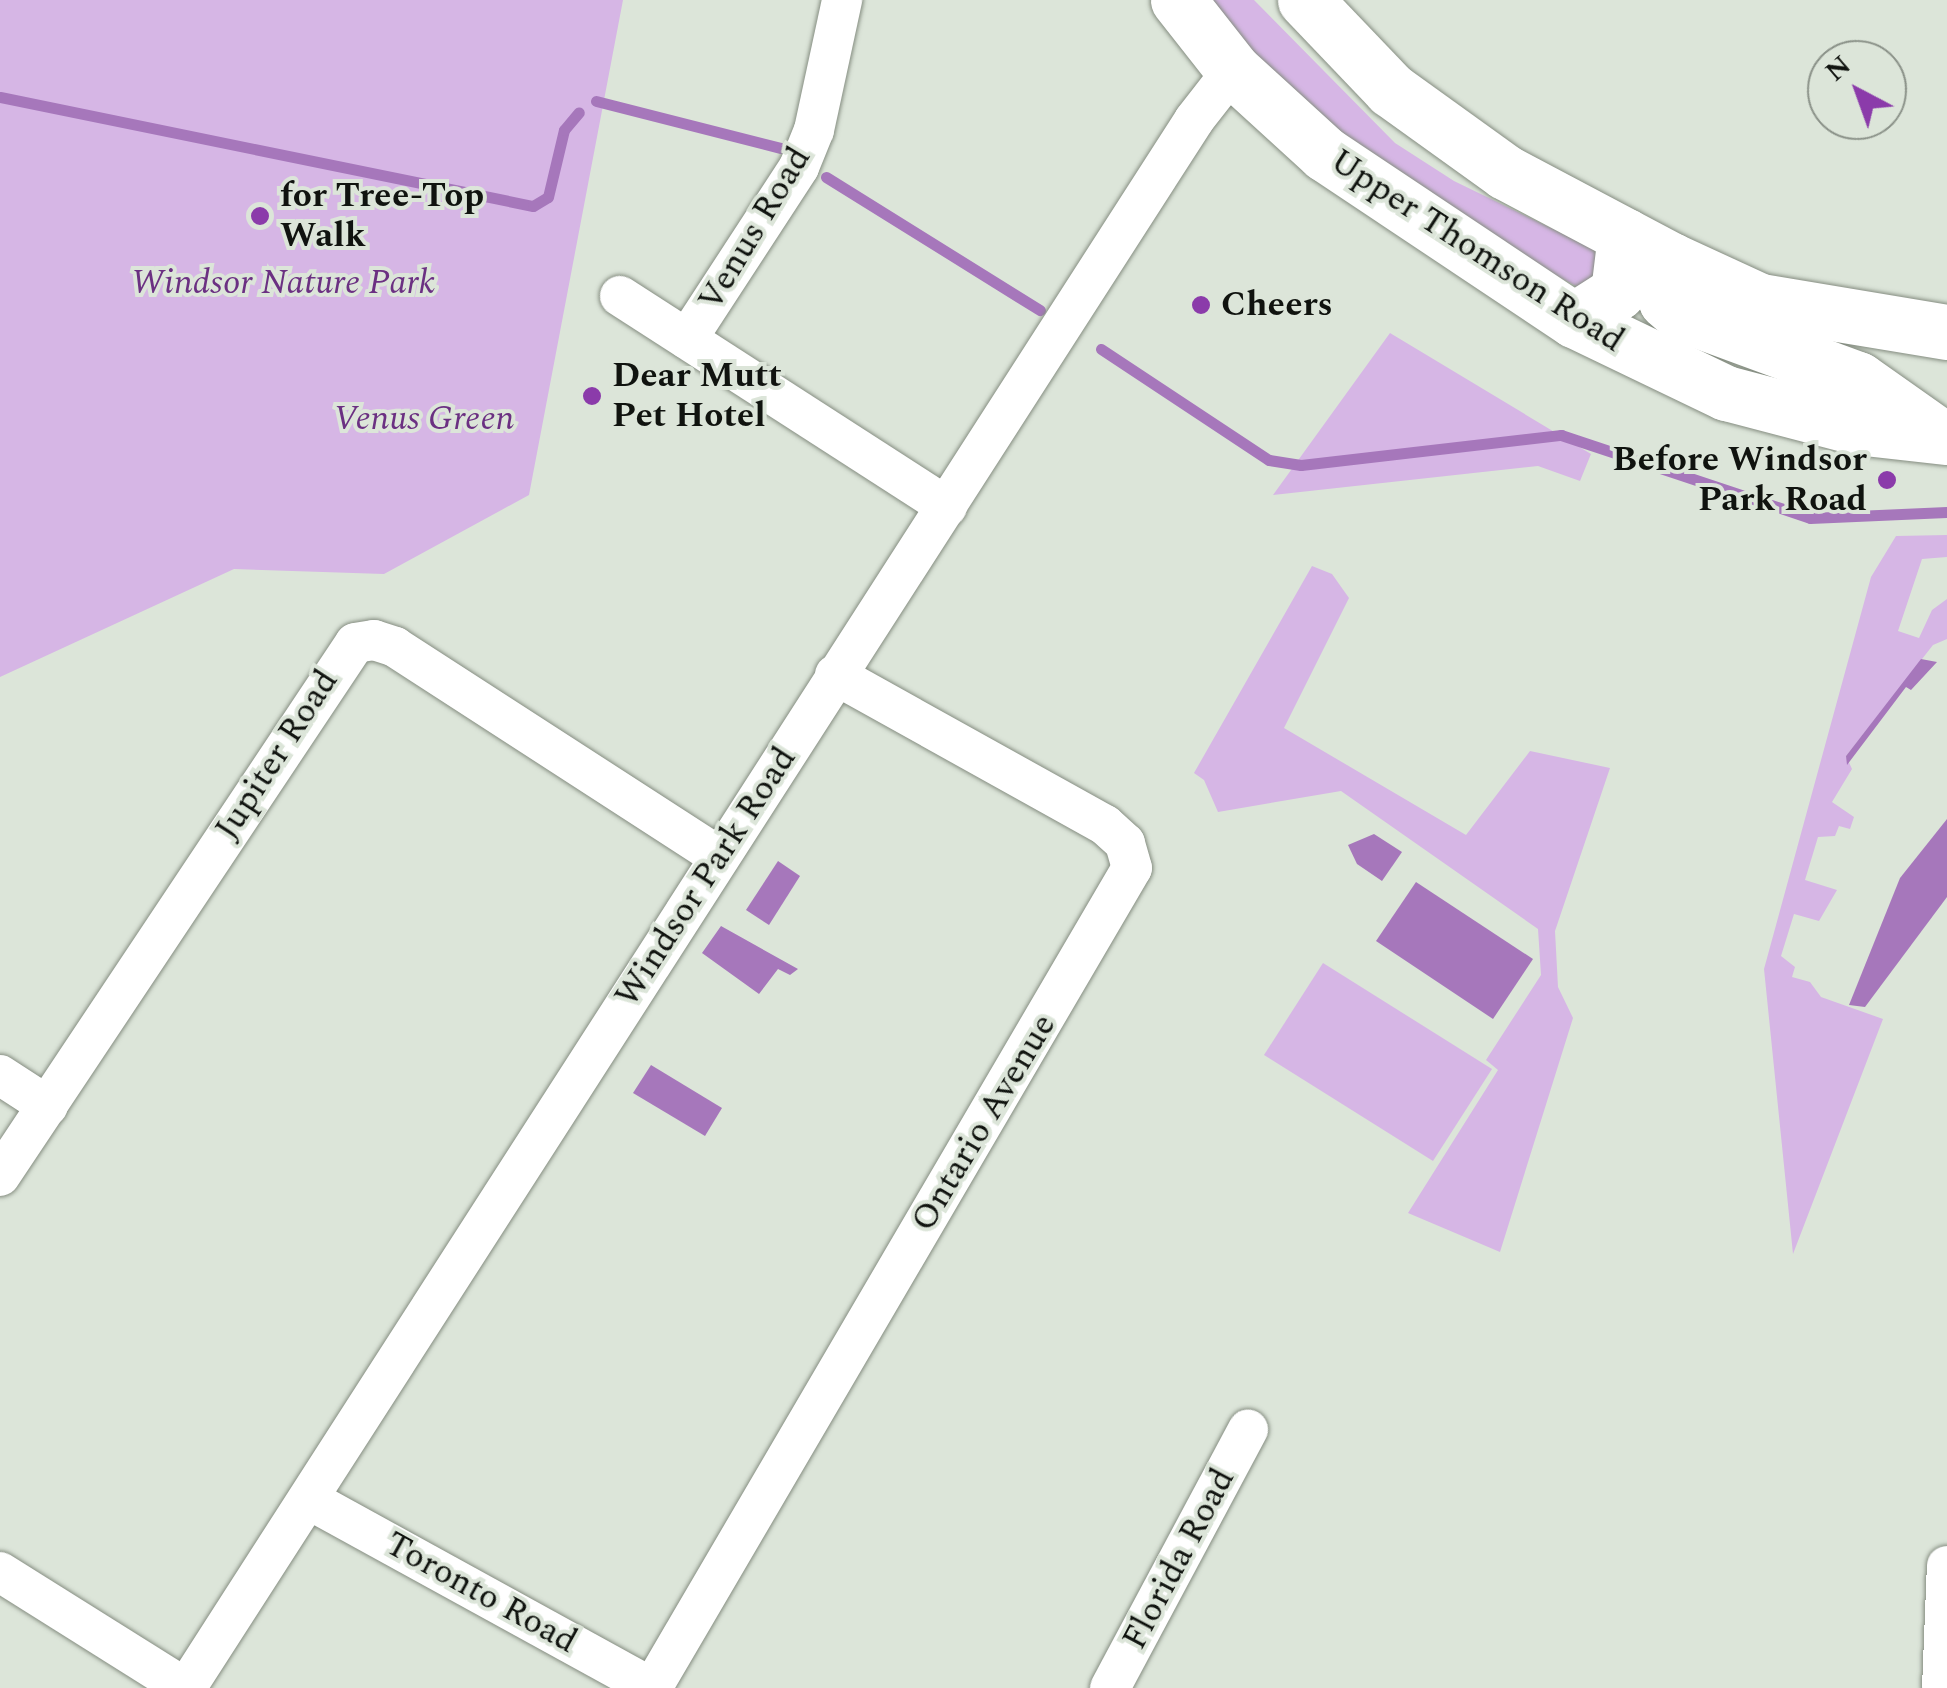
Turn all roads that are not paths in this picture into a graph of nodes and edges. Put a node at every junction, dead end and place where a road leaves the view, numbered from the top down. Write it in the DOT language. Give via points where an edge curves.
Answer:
graph roads {
  1 [pos="842,0"];
  2 [pos="1178,0"];
  3 [pos="1305,0"];
  4 [pos="1233,70"];
  5 [pos="1648,247"];
  6 [pos="620,296"];
  7 [pos="1574,320"];
  8 [pos="1947,332"];
  9 [pos="687,339"];
  10 [pos="1943,437"];
  11 [pos="947,507"];
  12 [pos="835,675"];
  13 [pos="719,856"];
  14 [pos="0,1075"];
  15 [pos="48,1106"];
  16 [pos="0,1176"];
  17 [pos="1248,1430"];
  18 [pos="310,1500"];
  19 [pos="1947,1566"];
  20 [pos="0,1572"];
  21 [pos="185,1688"];
  22 [pos="652,1688"];
  23 [pos="1110,1688"];
  24 [pos="1942,1688"];
  1 -- 9 [label="street, Venus Road" via="814,130 799,166"];
  2 -- 4 [label="main road, Upper Thomson Road"];
  3 -- 5 [label="main road" via="1391,90 1505,172"];
  4 -- 7 [label="main road, Upper Thomson Road" via="1326,154"];
  4 -- 11 [label="street, Windsor Park Road" via="1194,120"];
  5 -- 7 [label="main road" via="1618,292"];
  5 -- 8 [label="main road" via="1760,301"];
  5 -- 10 [label="main road" via="1666,301 1681,314 1858,378"];
  6 -- 9 [label="street, Venus Road"];
  7 -- 10 [label="main road, Upper Thomson Road" via="1726,393 1856,427"];
  9 -- 11 [label="street, Venus Road"];
  11 -- 12 [label="street, Windsor Park Road"];
  12 -- 13 [label="street, Windsor Park Road"];
  12 -- 22 [label="street, Ontario Avenue" via="1105,825 1125,843 1132,868"];
  13 -- 15 [label="street, Jupiter Road" via="395,647 355,643"];
  13 -- 18 [label="street, Windsor Park Road"];
  14 -- 15 [label="street"];
  15 -- 16 [label="street, Jupiter Road"];
  17 -- 23 [label="street, Florida Road"];
  18 -- 21 [label="street, Windsor Park Road"];
  18 -- 22 [label="street, Toronto Road"];
  19 -- 24 [label="street"];
  20 -- 21 [label="street"];
}
